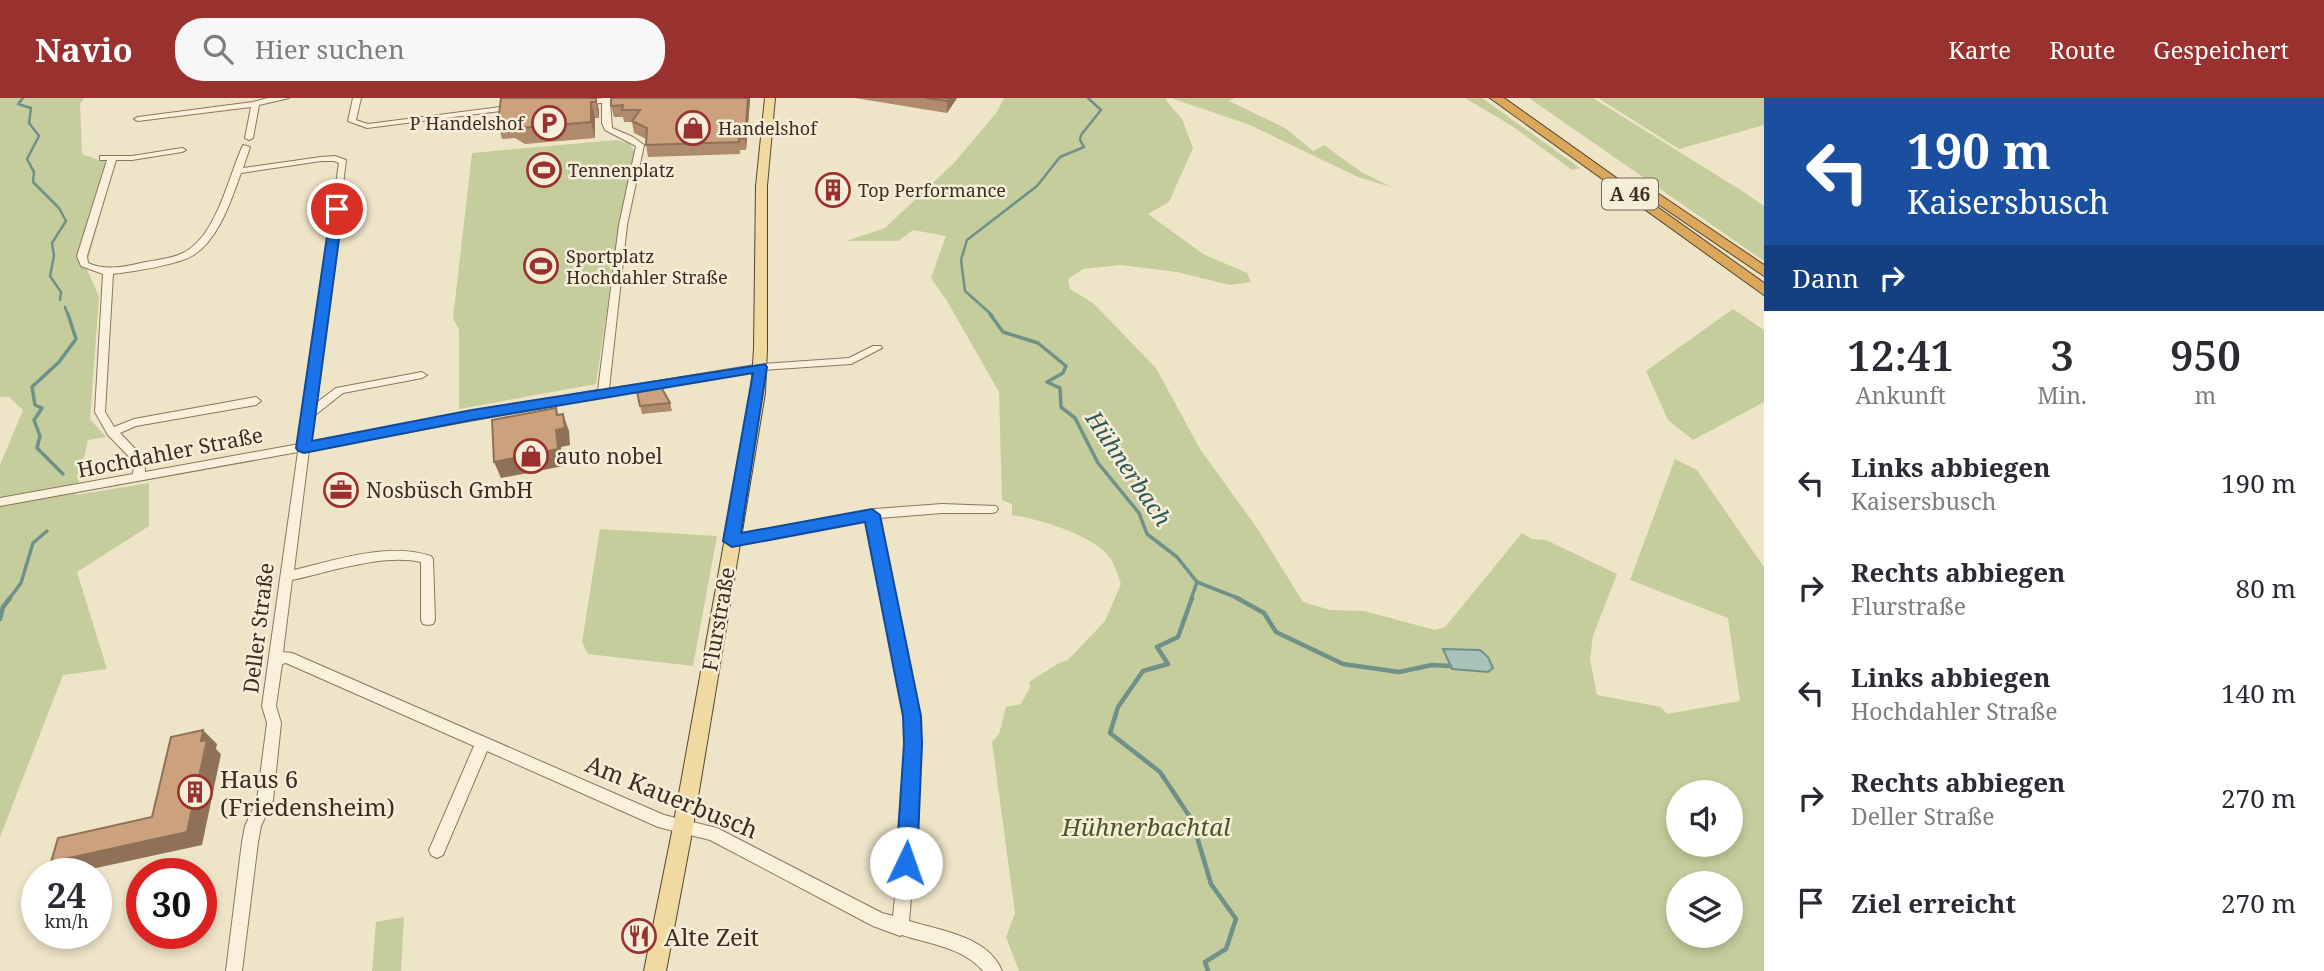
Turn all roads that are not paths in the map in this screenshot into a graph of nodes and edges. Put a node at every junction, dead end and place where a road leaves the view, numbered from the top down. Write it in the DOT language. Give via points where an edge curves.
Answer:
graph roads {
  1 [pos="285,98"];
  2 [pos="357,98"];
  3 [pos="644,98"];
  4 [pos="770,98"];
  5 [pos="1496,98"];
  6 [pos="1516,98"];
  7 [pos="606,100"];
  8 [pos="570,102"];
  9 [pos="255,104"];
  10 [pos="521,106"];
  11 [pos="138,118"];
  12 [pos="248,142"];
  13 [pos="182,150"];
  14 [pos="237,171"];
  15 [pos="1764,272"];
  16 [pos="108,273"];
  17 [pos="1764,290"];
  18 [pos="877,348"];
  19 [pos="761,367"];
  20 [pos="422,375"];
  21 [pos="603,393"];
  22 [pos="256,401"];
  23 [pos="310,413"];
  24 [pos="112,432"];
  25 [pos="304,448"];
  26 [pos="139,475"];
  27 [pos="0,502"];
  28 [pos="992,509"];
  29 [pos="872,515"];
  30 [pos="732,541"];
  31 [pos="286,577"];
  32 [pos="428,620"];
  33 [pos="275,659"];
  34 [pos="483,743"];
  35 [pos="683,827"];
  36 [pos="438,850"];
  37 [pos="900,928"];
  38 [pos="993,969"];
  39 [pos="234,971"];
  40 [pos="655,971"];
  1 -- 9 [label="street"];
  2 -- 10 [label="street" via="352,121 367,126"];
  3 -- 7 [label="street"];
  4 -- 19 [label="main road, Flurstraße" via="764,144"];
  5 -- 17 [label="highway, A 46"];
  6 -- 15 [label="highway, A 46"];
  7 -- 8 [label="street"];
  7 -- 21 [label="street" via="607,131 640,145 623,225"];
  9 -- 11 [label="street"];
  9 -- 12 [label="street"];
  12 -- 14 [label="street"];
  13 -- 16 [label="street" via="107,158 82,256 84,264"];
  14 -- 16 [label="street" via="210,232 190,253"];
  14 -- 23 [label="street, Deller Straße" via="321,159 343,162"];
  16 -- 24 [label="street" via="100,412"];
  18 -- 19 [label="street, Hochdahler Straße" via="851,361"];
  19 -- 21 [label="street, Hochdahler Straße"];
  19 -- 30 [label="main road, Flurstraße"];
  20 -- 23 [label="street" via="340,390"];
  21 -- 25 [label="street, Hochdahler Straße"];
  22 -- 24 [label="street" via="134,423"];
  23 -- 25 [label="street, Deller Straße"];
  24 -- 26 [label="street" via="140,461"];
  25 -- 26 [label="street, Hochdahler Straße"];
  25 -- 31 [label="street, Deller Straße"];
  26 -- 27 [label="street, Hochdahler Straße"];
  28 -- 29 [label="street" via="953,507"];
  29 -- 30 [label="street"];
  29 -- 37 [label="street" via="912,716"];
  30 -- 35 [label="main road, Flurstraße"];
  31 -- 32 [label="street" via="417,554 427,559"];
  31 -- 33 [label="street, Deller Straße"];
  33 -- 34 [label="street, Am Kauerbusch" via="287,657"];
  33 -- 39 [label="street, Deller Straße" via="269,706 274,723 265,800 251,834"];
  34 -- 35 [label="street, Am Kauerbusch"];
  34 -- 36 [label="street"];
  35 -- 37 [label="street, Am Kauerbusch" via="712,833"];
  35 -- 40 [label="main road, Flurstraße"];
  37 -- 38 [label="street, Am Kauerbusch" via="964,946 981,955"];
}
